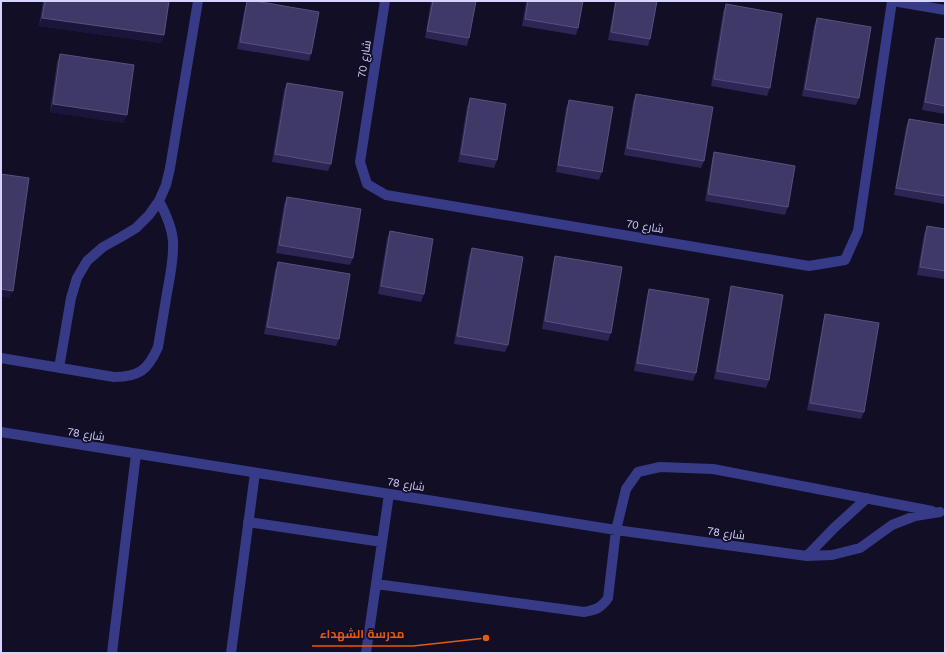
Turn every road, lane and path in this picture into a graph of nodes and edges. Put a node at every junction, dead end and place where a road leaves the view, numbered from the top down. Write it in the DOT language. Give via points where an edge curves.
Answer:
graph roads {
  1 [pos="198,1"];
  2 [pos="385,1"];
  3 [pos="892,1"];
  4 [pos="945,10"];
  5 [pos="159,201"];
  6 [pos="1,358"];
  7 [pos="59,368"];
  8 [pos="1,432"];
  9 [pos="136,454"];
  10 [pos="255,473"];
  11 [pos="389,494"];
  12 [pos="867,498"];
  13 [pos="942,512"];
  14 [pos="248,522"];
  15 [pos="616,530"];
  16 [pos="382,542"];
  17 [pos="807,556"];
  18 [pos="376,584"];
  19 [pos="112,653"];
  20 [pos="231,653"];
  21 [pos="366,653"];
  1 -- 5 [label="street" via="170,168"];
  2 -- 3 [label="street, شارع 70" via="360,162 367,184 386,196 809,266 845,260 858,231"];
  3 -- 4 [label="street, شارع 70"];
  5 -- 7 [label="street" via="136,228 103,246 87,261 77,278 71,298"];
  5 -- 7 [label="street" via="170,227 173,255 158,347 153,358 146,368 126,377"];
  6 -- 7 [label="street"];
  8 -- 9 [label="street, شارع 78"];
  9 -- 10 [label="street, شارع 78"];
  9 -- 19 [label="street"];
  10 -- 11 [label="street, شارع 78"];
  10 -- 14 [label="street"];
  11 -- 15 [label="street, شارع 78"];
  11 -- 16 [label="street"];
  12 -- 13 [label="street, شارع 78"];
  12 -- 15 [label="street, شارع 78" via="713,469 660,467 638,472 626,489"];
  12 -- 17 [label="street"];
  13 -- 17 [label="street, شارع 78" via="915,516 892,525 860,548 832,555"];
  14 -- 16 [label="street"];
  14 -- 20 [label="street"];
  15 -- 17 [label="street, شارع 78"];
  15 -- 18 [label="street, شارع 78" via="608,598 603,606 594,611 584,612"];
  16 -- 18 [label="street"];
  18 -- 21 [label="street"];
}
